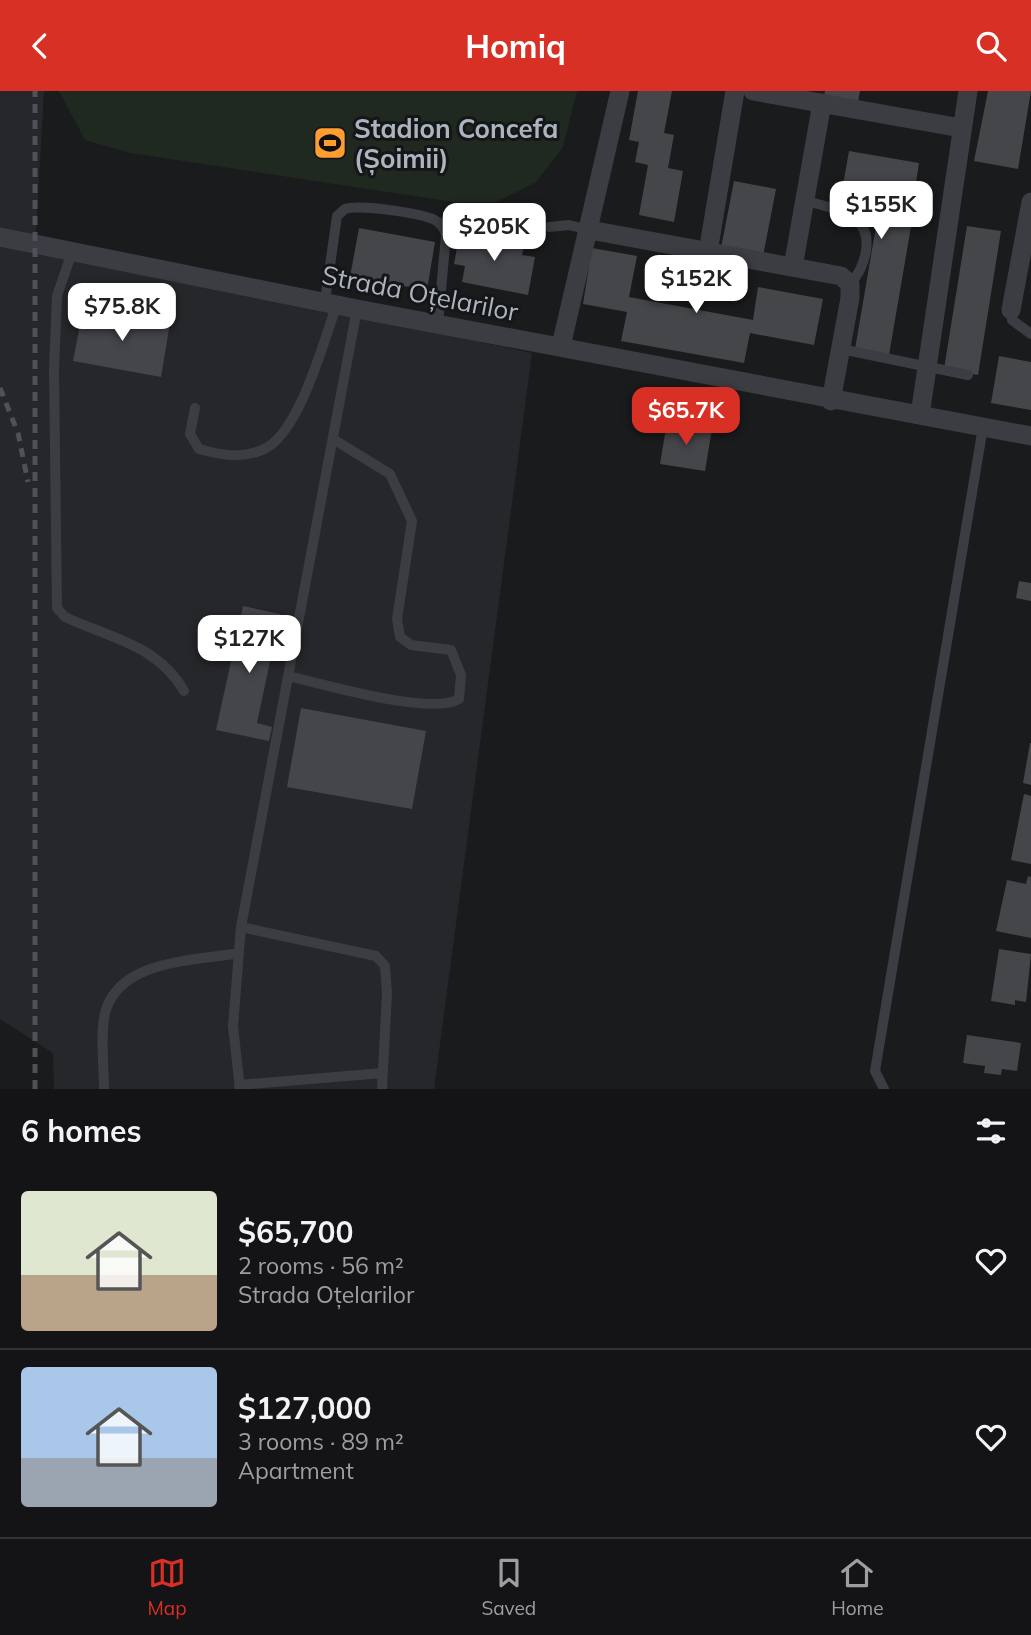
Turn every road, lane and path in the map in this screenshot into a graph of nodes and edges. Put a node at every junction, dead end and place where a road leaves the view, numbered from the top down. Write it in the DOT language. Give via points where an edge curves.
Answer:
graph roads {
  1 [pos="620,91"];
  2 [pos="735,91"];
  3 [pos="753,91"];
  4 [pos="968,91"];
  5 [pos="822,103"];
  6 [pos="961,128"];
  7 [pos="805,201"];
  8 [pos="1031,202"];
  9 [pos="549,227"];
  10 [pos="590,230"];
  11 [pos="0,237"];
  12 [pos="72,251"];
  13 [pos="708,252"];
  14 [pos="793,267"];
  15 [pos="850,284"];
  16 [pos="331,303"];
  17 [pos="357,309"];
  18 [pos="1011,310"];
  19 [pos="438,324"];
  20 [pos="1031,334"];
  21 [pos="561,346"];
  22 [pos="841,349"];
  23 [pos="927,365"];
  24 [pos="968,375"];
  25 [pos="831,401"];
  26 [pos="195,408"];
  27 [pos="920,415"];
  28 [pos="983,427"];
  29 [pos="1031,436"];
  30 [pos="333,439"];
  31 [pos="288,676"];
  32 [pos="184,691"];
  33 [pos="241,927"];
  34 [pos="239,953"];
  35 [pos="383,1073"];
  36 [pos="240,1087"];
  37 [pos="104,1089"];
  38 [pos="382,1089"];
  39 [pos="884,1089"];
  1 -- 10 [label="street"];
  2 -- 13 [label="street"];
  3 -- 5 [label="street"];
  4 -- 6 [label="street"];
  5 -- 6 [label="street"];
  5 -- 7 [label="street"];
  6 -- 23 [label="street"];
  7 -- 14 [label="street"];
  7 -- 15 [label="lane" via="858,221 867,242 864,262"];
  8 -- 18 [label="street"];
  9 -- 10 [label="lane"];
  10 -- 13 [label="street"];
  10 -- 21 [label="street"];
  11 -- 12 [label="street, Strada Oțelarilor"];
  12 -- 16 [label="street, Strada Oțelarilor"];
  12 -- 32 [label="lane" via="57,296 57,608 65,617 146,649 177,678"];
  13 -- 14 [label="street"];
  14 -- 15 [label="street" via="841,276"];
  15 -- 22 [label="street"];
  16 -- 17 [label="street, Strada Oțelarilor"];
  16 -- 19 [label="lane" via="337,216 345,209 434,219 446,235"];
  16 -- 26 [label="lane" via="307,386 278,440 263,450 238,456 199,449 190,434"];
  17 -- 19 [label="street, Strada Oțelarilor"];
  17 -- 30 [label="lane"];
  18 -- 20 [label="lane" via="1012,320"];
  19 -- 21 [label="street, Strada Oțelarilor"];
  21 -- 25 [label="street, Strada Oțelarilor"];
  22 -- 23 [label="lane"];
  22 -- 25 [label="street"];
  23 -- 24 [label="lane"];
  23 -- 27 [label="street"];
  25 -- 27 [label="street, Strada Oțelarilor"];
  27 -- 28 [label="street, Strada Oțelarilor"];
  28 -- 29 [label="street, Strada Oțelarilor"];
  28 -- 39 [label="lane" via="875,1071"];
  30 -- 31 [label="lane"];
  30 -- 31 [label="lane" via="390,474 412,520 397,619 400,637 411,645 451,650 461,675 459,699 451,704 408,701"];
  31 -- 33 [label="lane"];
  33 -- 34 [label="lane"];
  33 -- 35 [label="lane" via="376,955 385,966 387,993"];
  34 -- 36 [label="lane" via="233,1025"];
  34 -- 37 [label="lane" via="144,970 119,987 105,1013"];
  35 -- 36 [label="lane"];
  35 -- 38 [label="lane"];
}
